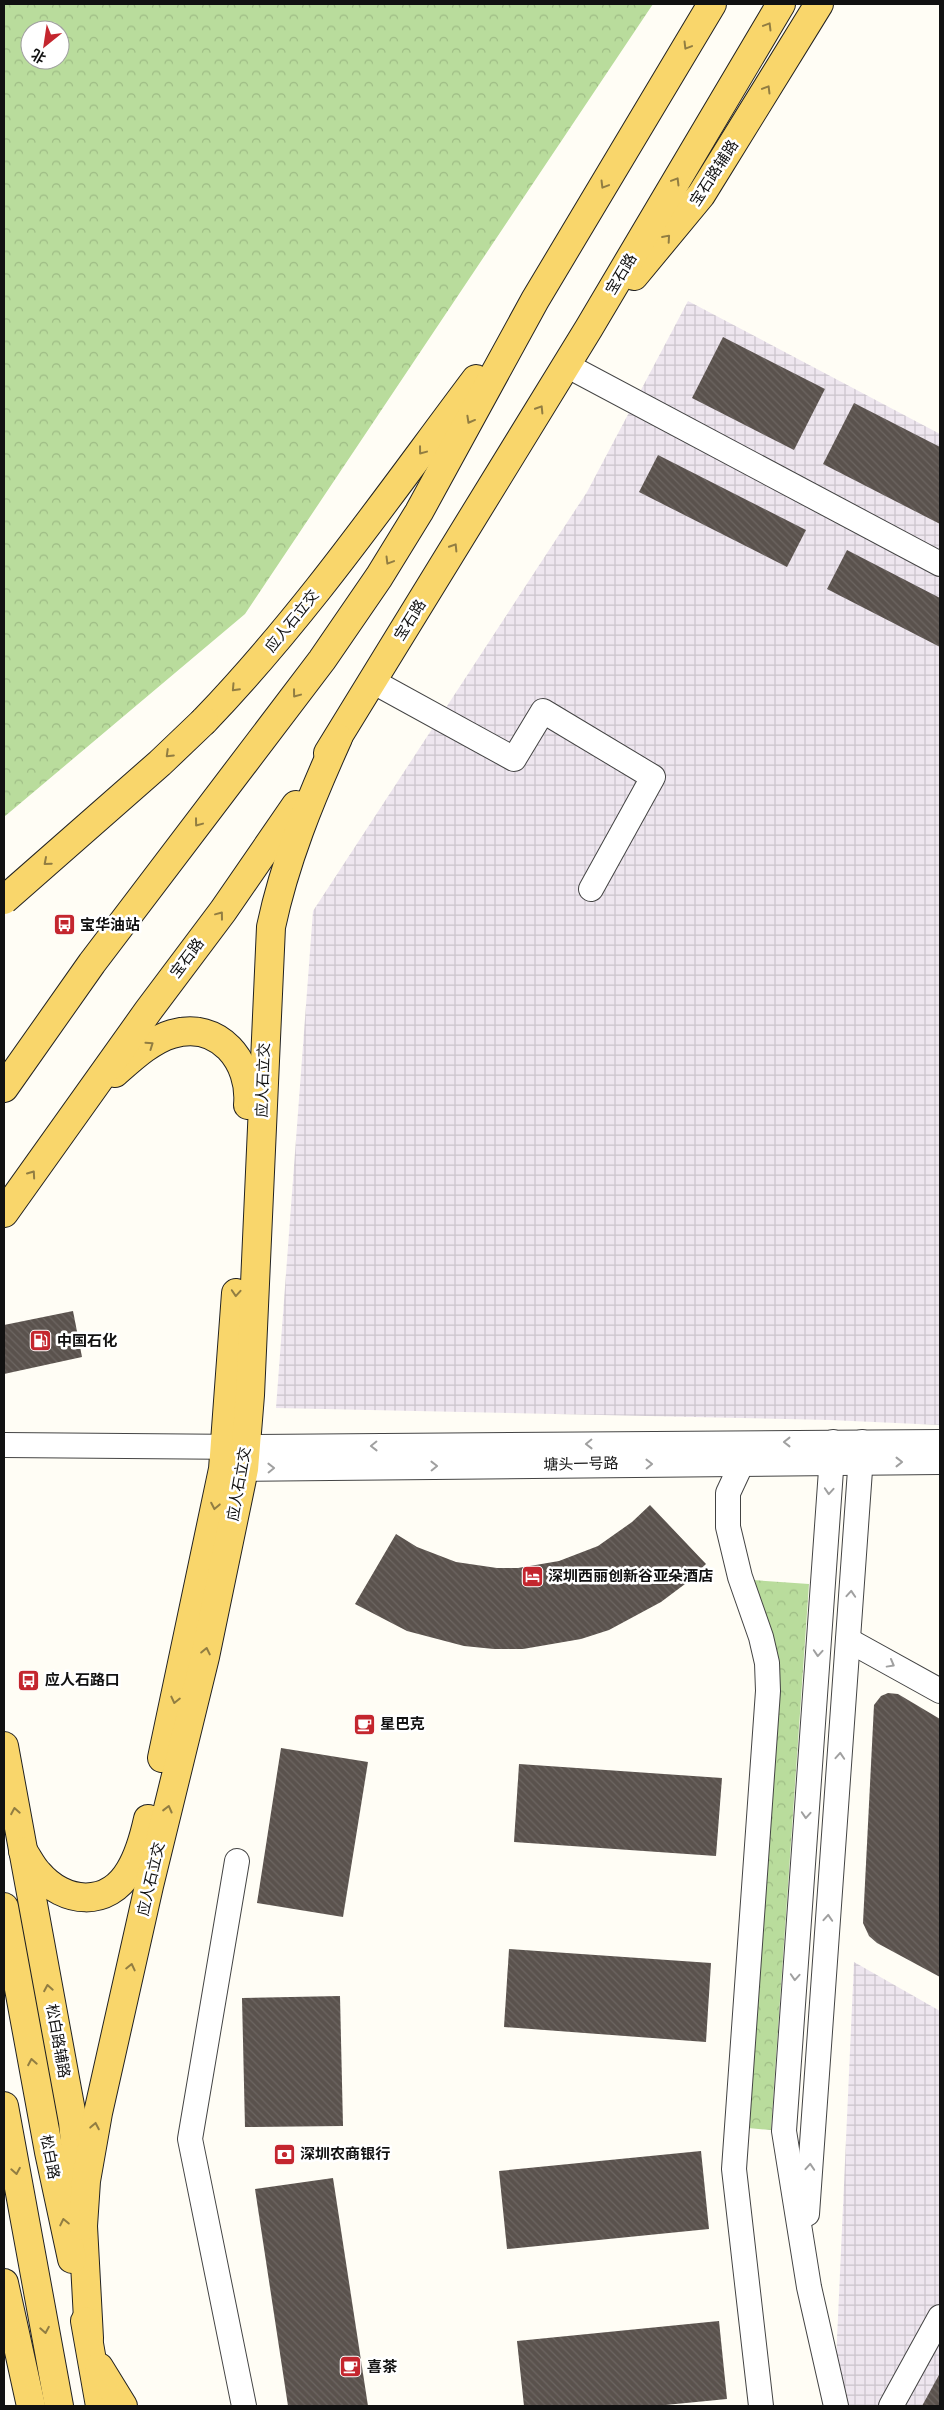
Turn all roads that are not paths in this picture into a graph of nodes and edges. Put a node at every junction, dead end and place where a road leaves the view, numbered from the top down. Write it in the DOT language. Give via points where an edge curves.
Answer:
graph roads {
  1 [pos="712,4"];
  2 [pos="782,4"];
  3 [pos="819,4"];
  4 [pos="751,55"];
  5 [pos="724,160"];
  6 [pos="536,300"];
  7 [pos="589,328"];
  8 [pos="566,365"];
  9 [pos="940,564"];
  10 [pos="372,681"];
  11 [pos="338,738"];
  12 [pos="591,889"];
  13 [pos="4,900"];
  14 [pos="12,1071"];
  15 [pos="4,1088"];
  16 [pos="75,1113"];
  17 [pos="4,1213"];
  18 [pos="940,1442"];
  19 [pos="4,1444"];
  20 [pos="832,1452"];
  21 [pos="861,1452"];
  22 [pos="235,1458"];
  23 [pos="940,1462"];
  24 [pos="742,1463"];
  25 [pos="848,1640"];
  26 [pos="940,1691"];
  27 [pos="4,1746"];
  28 [pos="23,1851"];
  29 [pos="237,1861"];
  30 [pos="4,1907"];
  31 [pos="4,2106"];
  32 [pos="84,2226"];
  33 [pos="804,2251"];
  34 [pos="4,2283"];
  35 [pos="940,2317"];
  36 [pos="90,2345"];
  37 [pos="839,2404"];
  38 [pos="31,2406"];
  39 [pos="59,2406"];
  40 [pos="100,2406"];
  41 [pos="123,2406"];
  42 [pos="244,2406"];
  43 [pos="761,2406"];
  44 [pos="891,2406"];
  1 -- 6 [label="main road, one-way"];
  4 -- 2 [label="main road, 宝石路, one-way"];
  5 -- 3 [label="main road, 宝石路辅路, one-way"];
  4 -- 5 [label="main road"];
  7 -- 4 [label="main road, 宝石路, one-way"];
  7 -- 5 [label="main road, 宝石路辅路, one-way" via="679,225"];
  6 -- 13 [label="main road, 应人石立交, one-way, bridge" via="300,613 237,686 160,763"];
  6 -- 14 [label="main road, one-way" via="419,512 379,577 322,660"];
  7 -- 8 [label="main road, 宝石路"];
  8 -- 9 [label="street"];
  10 -- 8 [label="main road, 宝石路, one-way"];
  10 -- 11 [label="main road, 宝石路"];
  10 -- 12 [label="street" via="514,759 543,710 653,776"];
  16 -- 11 [label="main road, 宝石路, one-way" via="252,870"];
  11 -- 22 [label="main road, 应人石立交" via="294,843 271,927"];
  14 -- 15 [label="main road"];
  17 -- 16 [label="main road, 宝石路, one-way"];
  16 -- 22 [label="main road, one-way" via="138,1054 172,1034 187,1031 203,1033 218,1040 235,1055 246,1073 249,1099"];
  18 -- 21 [label="street, 塘头一号路"];
  19 -- 22 [label="street"];
  20 -- 21 [label="street, 塘头一号路"];
  20 -- 22 [label="street, 塘头一号路, one-way"];
  20 -- 24 [label="street, 塘头一号路"];
  20 -- 33 [label="street, one-way" via="784,2131"];
  21 -- 23 [label="street, 塘头一号路, one-way"];
  25 -- 21 [label="street, one-way"];
  22 -- 24 [label="street, 塘头一号路, one-way"];
  22 -- 28 [label="main road, one-way" via="183,1662 144,1835 130,1871 119,1885 104,1895 90,1899 71,1896 53,1887 37,1873"];
  32 -- 22 [label="main road, 应人石立交, one-way" via="86,2181 98,2113 205,1658"];
  24 -- 43 [label="street" via="728,1494 726,1510 740,1577 761,1637 767,1663 768,1691 734,2169"];
  25 -- 26 [label="street, one-way"];
  33 -- 25 [label="street, one-way"];
  28 -- 27 [label="main road, 松白路辅路, one-way"];
  32 -- 28 [label="main road, 松白路辅路, one-way" via="72,2122"];
  29 -- 42 [label="street" via="190,2139"];
  36 -- 30 [label="main road, 松白路, one-way" via="48,2152"];
  31 -- 39 [label="main road, one-way"];
  32 -- 36 [label="main road, 松白路辅路"];
  33 -- 37 [label="street" via="816,2323"];
  34 -- 38 [label="main road"];
  35 -- 44 [label="street"];
  36 -- 40 [label="main road, 松白路"];
  36 -- 41 [label="main road"];
}
